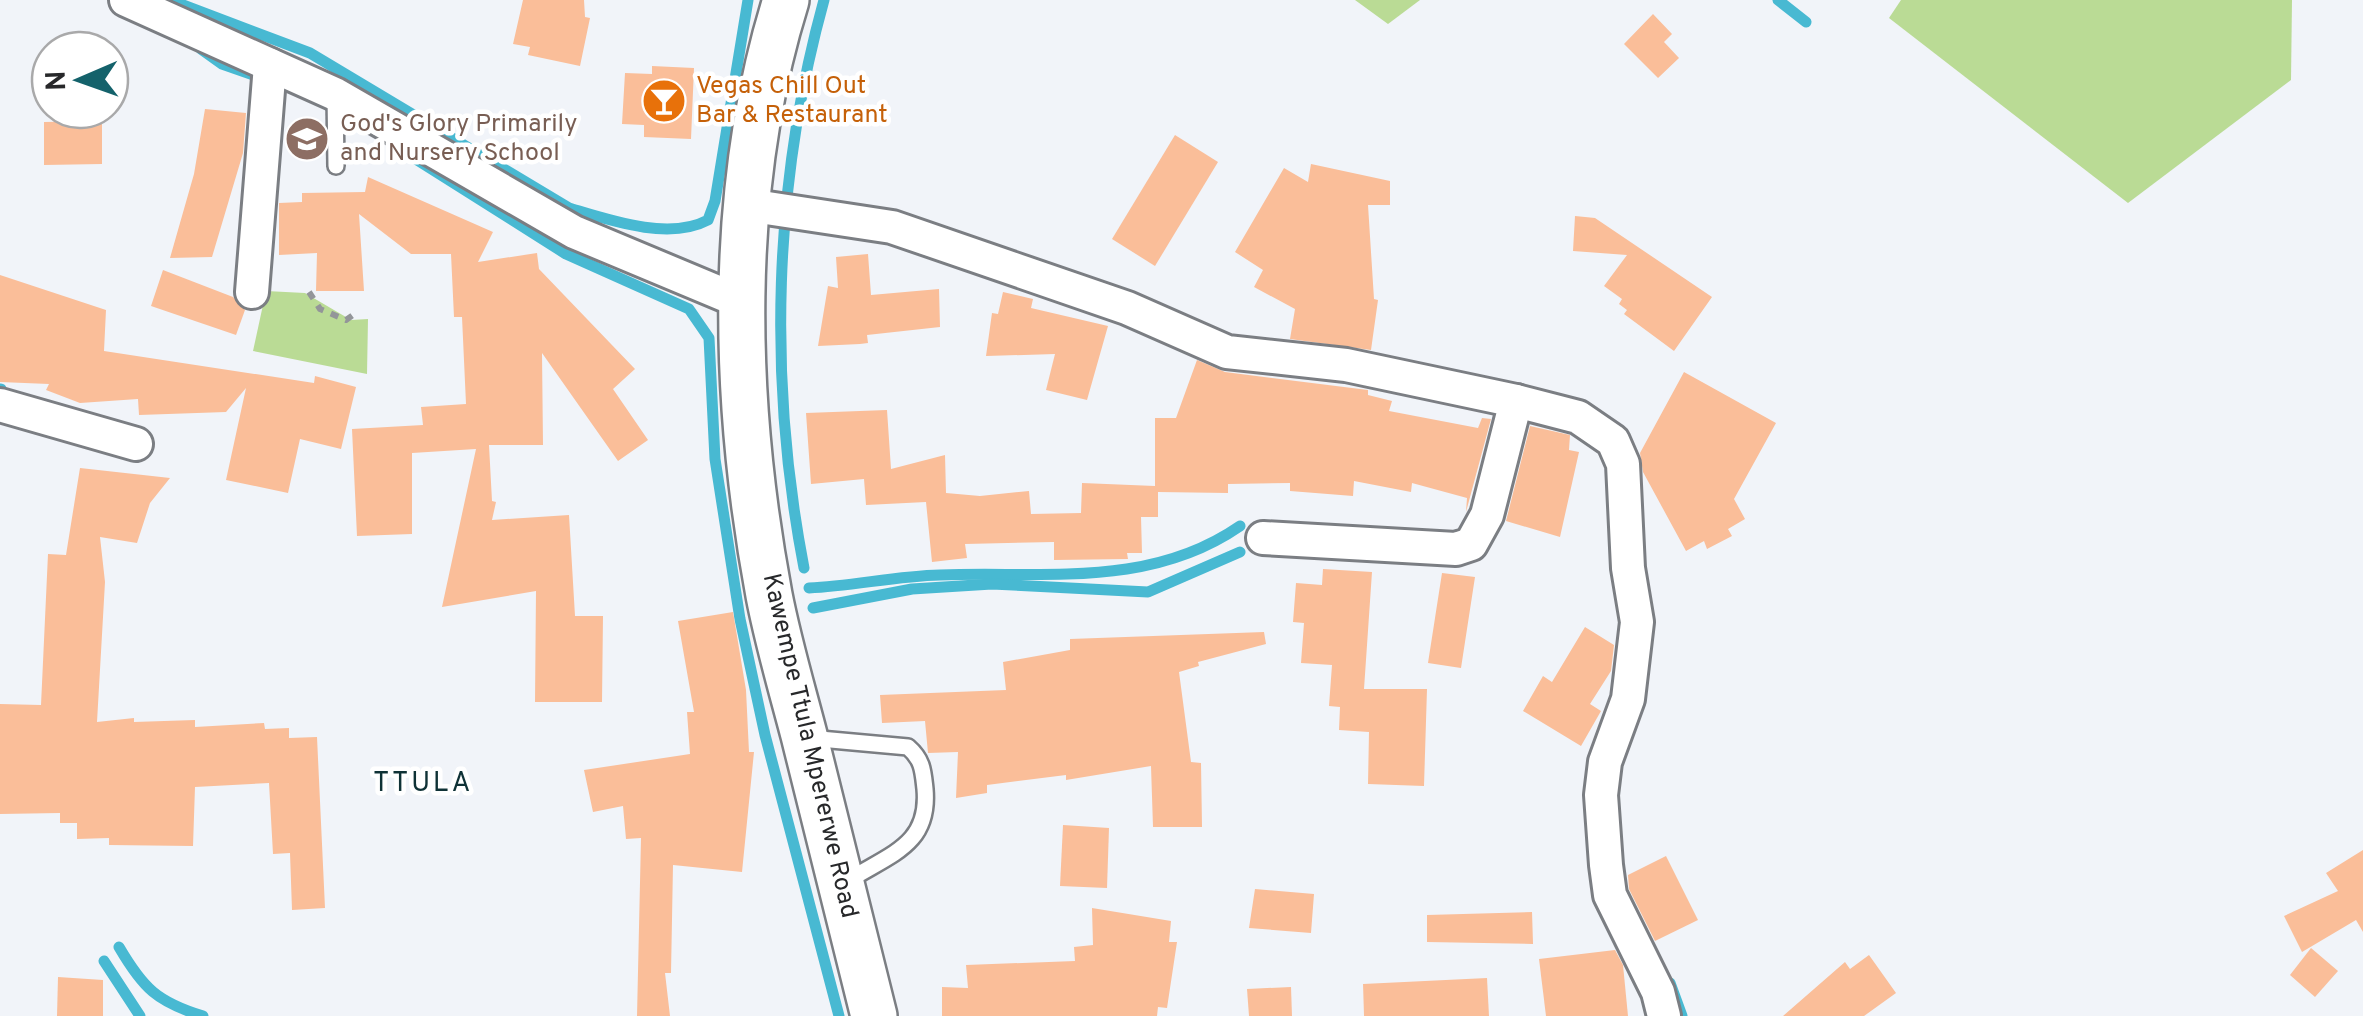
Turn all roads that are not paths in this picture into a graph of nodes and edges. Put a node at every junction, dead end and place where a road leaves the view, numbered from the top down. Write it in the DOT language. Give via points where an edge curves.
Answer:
graph roads {
  1 [pos="126,0"];
  2 [pos="786,0"];
  3 [pos="270,65"];
  4 [pos="335,94"];
  5 [pos="336,166"];
  6 [pos="747,205"];
  7 [pos="252,292"];
  8 [pos="739,301"];
  9 [pos="1516,401"];
  10 [pos="0,404"];
  11 [pos="136,444"];
  12 [pos="1263,538"];
  13 [pos="804,738"];
  14 [pos="841,885"];
  15 [pos="874,1016"];
  16 [pos="1664,1016"];
  1 -- 3 [label="street"];
  2 -- 6 [label="street, Kawempe Ttula Mpererwe Road" via="770,53"];
  3 -- 4 [label="street"];
  3 -- 7 [label="street"];
  4 -- 5 [label="lane"];
  4 -- 8 [label="street" via="574,232"];
  6 -- 8 [label="street, Kawempe Ttula Mpererwe Road"];
  6 -- 9 [label="street" via="892,227 1127,308 1226,352 1346,365"];
  8 -- 13 [label="street, Kawempe Ttula Mpererwe Road" via="769,595"];
  9 -- 12 [label="street" via="1487,515 1472,544 1456,549"];
  9 -- 16 [label="street" via="1578,418 1613,441 1624,464 1637,622 1628,699 1605,762 1606,865 1610,895"];
  10 -- 11 [label="street"];
  13 -- 14 [label="street, Kawempe Ttula Mpererwe Road"];
  13 -- 14 [label="lane" via="908,747 921,760 927,812 920,834"];
  14 -- 15 [label="street, Kawempe Ttula Mpererwe Road"];
}
